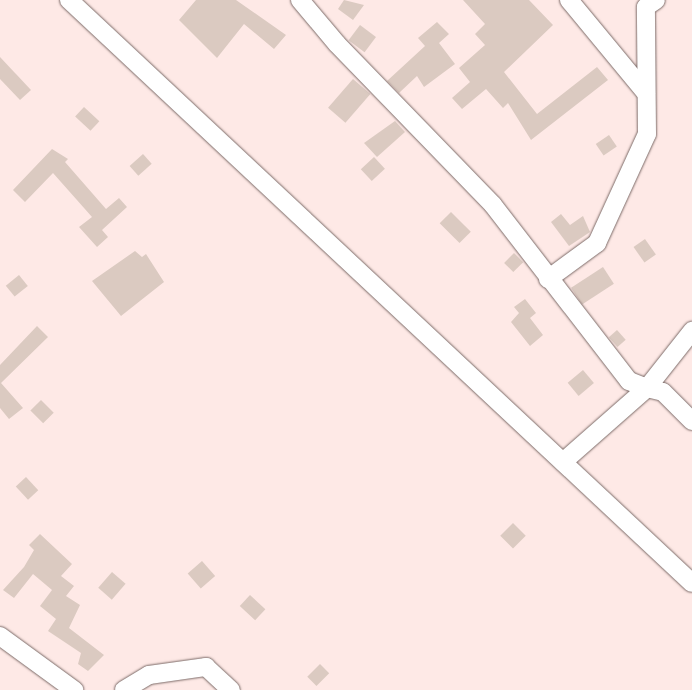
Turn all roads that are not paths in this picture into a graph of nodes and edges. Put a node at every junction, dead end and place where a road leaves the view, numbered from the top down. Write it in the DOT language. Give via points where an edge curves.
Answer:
graph roads {
  1 [pos="69,0"];
  2 [pos="300,0"];
  3 [pos="569,0"];
  4 [pos="656,0"];
  5 [pos="646,93"];
  6 [pos="548,279"];
  7 [pos="692,331"];
  8 [pos="647,388"];
  9 [pos="692,421"];
  10 [pos="563,462"];
  11 [pos="692,583"];
  12 [pos="0,636"];
  13 [pos="74,690"];
  14 [pos="124,690"];
  15 [pos="231,690"];
  1 -- 10 [label="street"];
  2 -- 6 [label="street" via="337,44 493,206"];
  3 -- 5 [label="street"];
  4 -- 5 [label="street" via="646,6"];
  5 -- 6 [label="street" via="647,134 597,243"];
  6 -- 8 [label="street" via="615,368 629,382"];
  7 -- 8 [label="street"];
  8 -- 9 [label="street" via="663,392"];
  8 -- 10 [label="street" via="607,428"];
  10 -- 11 [label="street"];
  12 -- 13 [label="street"];
  14 -- 15 [label="street" via="149,674 206,667"];
}
